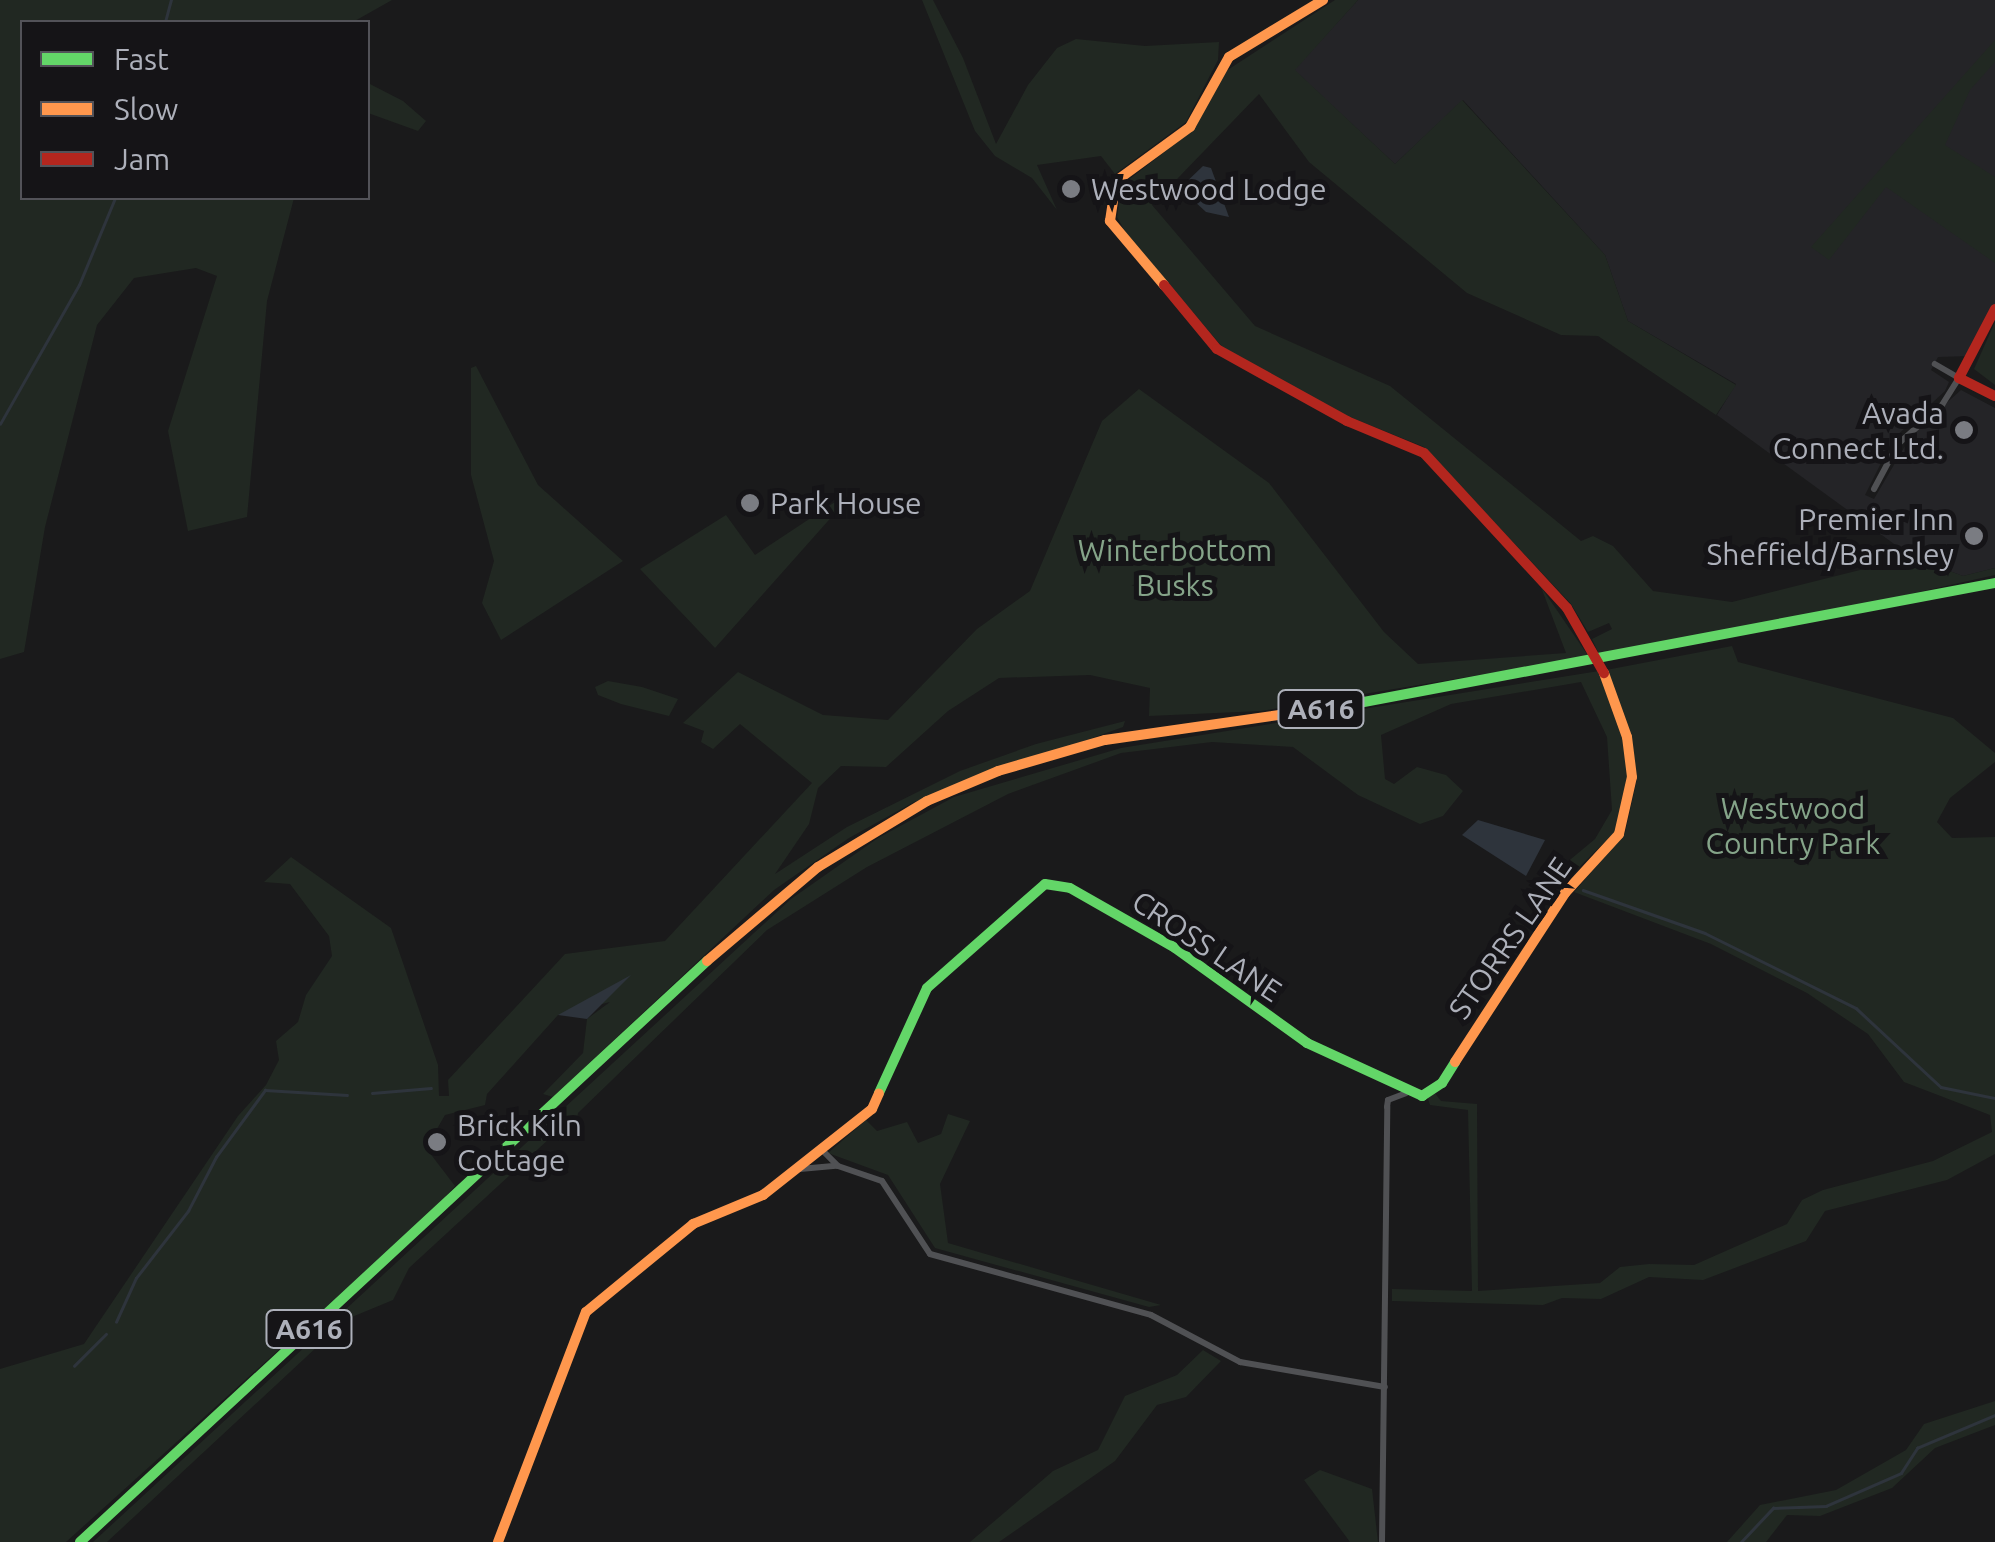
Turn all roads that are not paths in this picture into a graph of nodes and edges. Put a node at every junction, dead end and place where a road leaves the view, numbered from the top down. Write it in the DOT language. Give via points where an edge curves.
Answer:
graph roads {
  1 [pos="1323,0"];
  2 [pos="1995,310"];
  3 [pos="1935,364"];
  4 [pos="1959,378"];
  5 [pos="1995,396"];
  6 [pos="1874,489"];
  7 [pos="1995,583"];
  8 [pos="1390,1083"];
  9 [pos="1406,1093"];
  10 [pos="1388,1100"];
  11 [pos="823,1151"];
  12 [pos="838,1166"];
  13 [pos="800,1170"];
  14 [pos="1384,1386"];
  15 [pos="80,1542"];
  16 [pos="498,1542"];
  17 [pos="1382,1542"];
  1 -- 9 [label="main road, STORRS LANE" via="1229,57 1190,127 1116,181 1110,221 1217,349 1346,421 1424,453 1567,608 1602,672 1627,737 1632,777 1619,834 1565,893 1442,1082 1429,1094"];
  2 -- 4 [label="main road"];
  3 -- 4 [label="street"];
  4 -- 5 [label="main road"];
  4 -- 6 [label="street" via="1942,405 1898,444"];
  7 -- 15 [label="main road, A616" via="1580,667 1105,740 998,771 927,801 784,892"];
  8 -- 9 [label="main road, CROSS LANE"];
  8 -- 10 [label="street"];
  8 -- 11 [label="main road, CROSS LANE" via="1306,1043 1175,948 1051,882 942,968 916,1004 872,1108"];
  9 -- 10 [label="street"];
  10 -- 14 [label="street"];
  11 -- 12 [label="street"];
  11 -- 13 [label="main road"];
  12 -- 13 [label="street"];
  12 -- 14 [label="street" via="882,1181 930,1254 1151,1315 1240,1362"];
  13 -- 16 [label="main road" via="763,1195 693,1224 586,1312"];
  14 -- 17 [label="street"];
}
